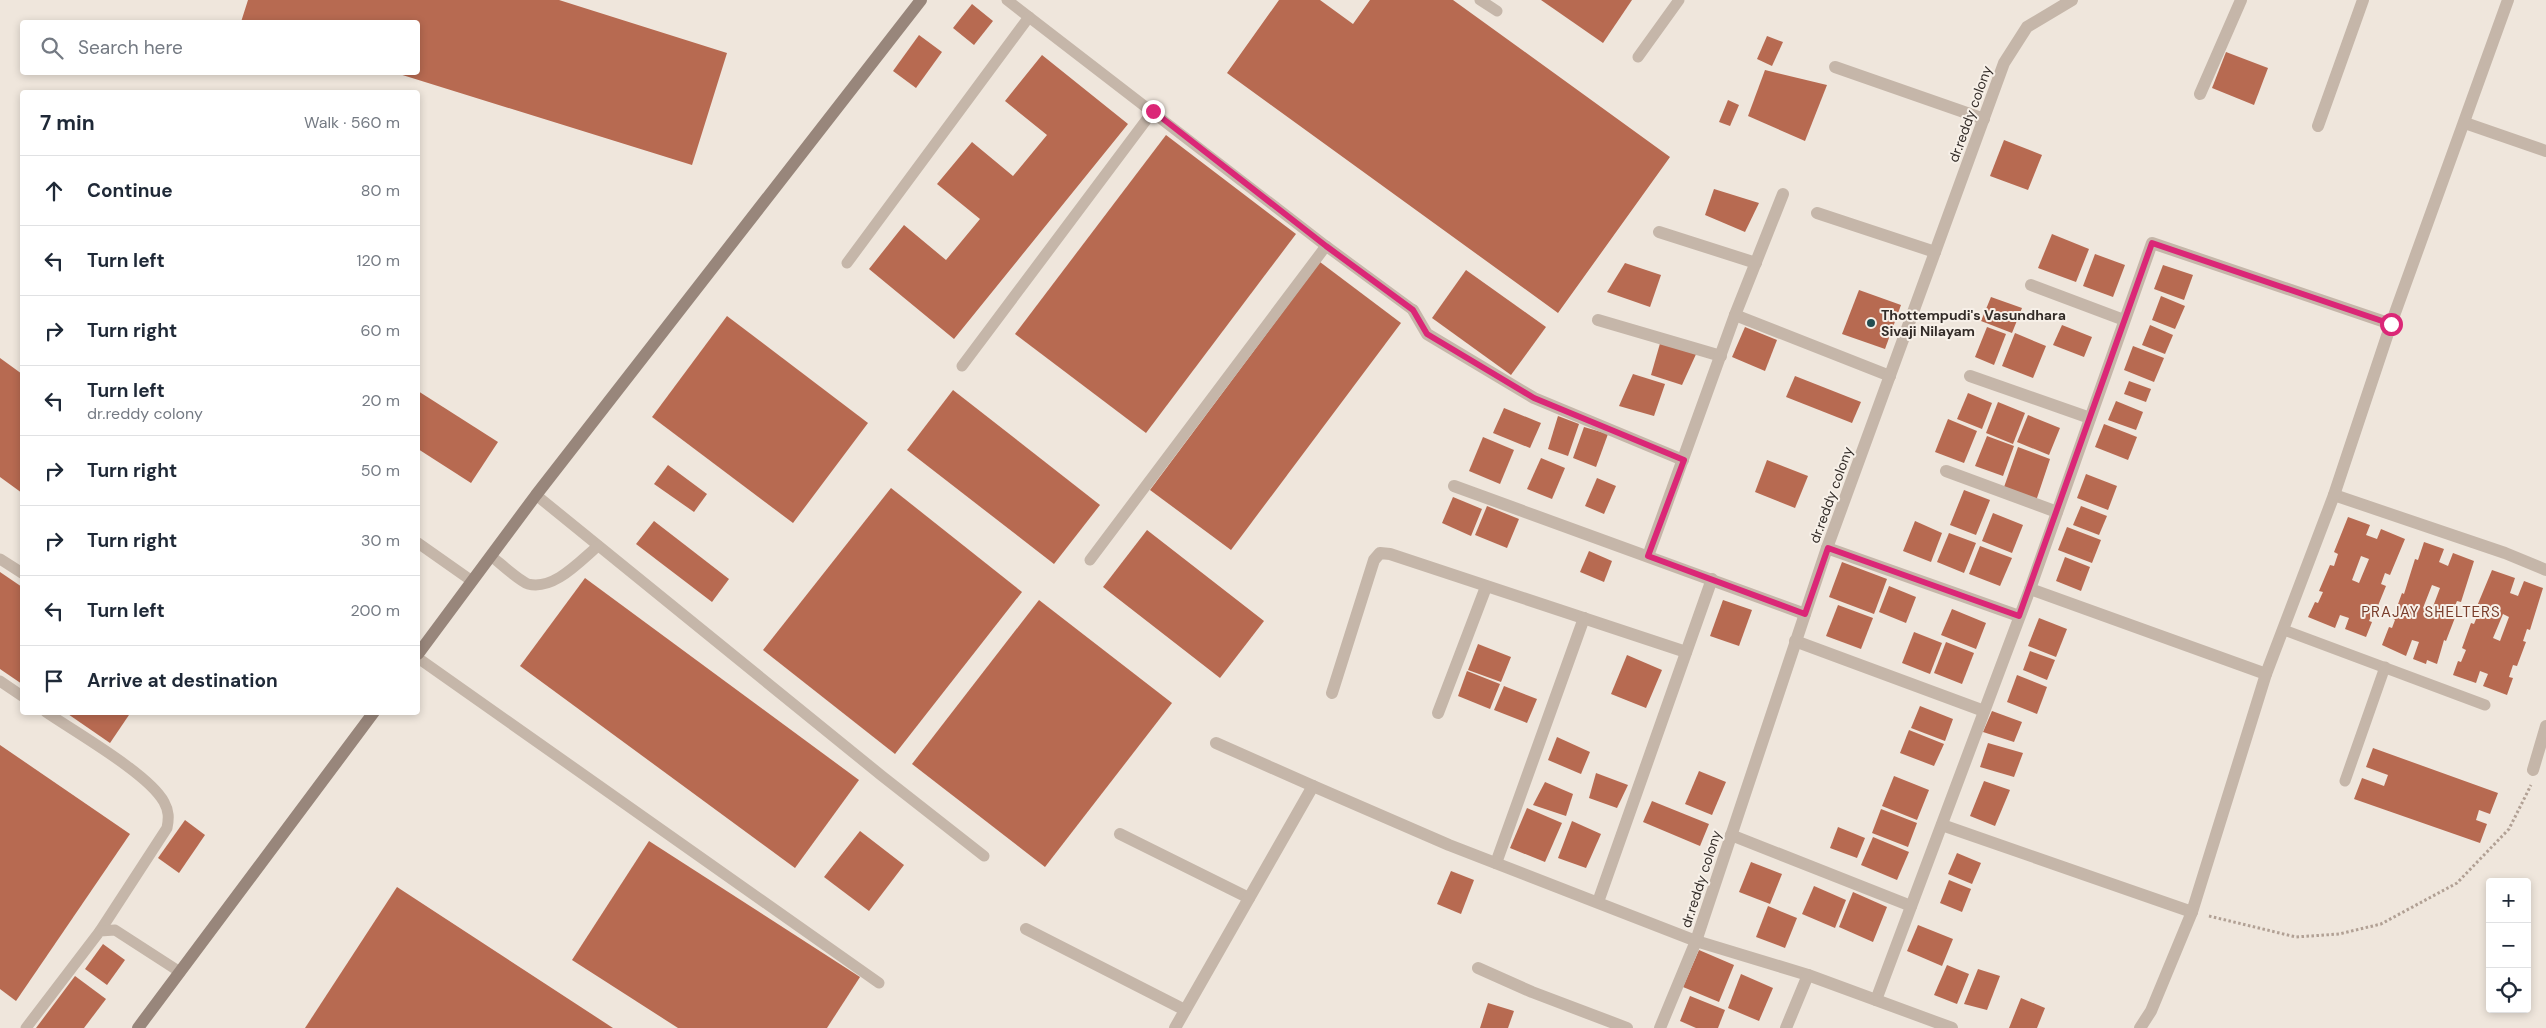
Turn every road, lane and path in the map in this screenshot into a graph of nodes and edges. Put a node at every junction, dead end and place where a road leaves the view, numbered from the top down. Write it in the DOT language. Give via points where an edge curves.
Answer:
graph roads {
  1 [pos="921,0"];
  2 [pos="1007,0"];
  3 [pos="1480,0"];
  4 [pos="1679,0"];
  5 [pos="2072,0"];
  6 [pos="2241,0"];
  7 [pos="2363,0"];
  8 [pos="2508,0"];
  9 [pos="1497,11"];
  10 [pos="1030,17"];
  11 [pos="1638,58"];
  12 [pos="1835,67"];
  13 [pos="2200,94"];
  14 [pos="1153,111"];
  15 [pos="1984,119"];
  16 [pos="2466,123"];
  17 [pos="2318,126"];
  18 [pos="2546,151"];
  19 [pos="1783,194"];
  20 [pos="1817,213"];
  21 [pos="1659,232"];
  22 [pos="1326,246"];
  23 [pos="1935,252"];
  24 [pos="847,263"];
  25 [pos="1756,263"];
  26 [pos="2032,285"];
  27 [pos="1413,310"];
  28 [pos="1735,315"];
  29 [pos="1598,320"];
  30 [pos="2124,320"];
  31 [pos="2391,324"];
  32 [pos="1721,356"];
  33 [pos="962,366"];
  34 [pos="1890,376"];
  35 [pos="1970,376"];
  36 [pos="2090,418"];
  37 [pos="1684,460"];
  38 [pos="1946,471"];
  39 [pos="1454,486"];
  40 [pos="536,495"];
  41 [pos="2334,495"];
  42 [pos="2057,512"];
  43 [pos="420,544"];
  44 [pos="598,546"];
  45 [pos="1828,548"];
  46 [pos="491,556"];
  47 [pos="1648,556"];
  48 [pos="0,559"];
  49 [pos="1090,560"];
  50 [pos="2546,570"];
  51 [pos="20,572"];
  52 [pos="1712,579"];
  53 [pos="472,580"];
  54 [pos="1486,587"];
  55 [pos="2030,589"];
  56 [pos="1805,614"];
  57 [pos="2019,616"];
  58 [pos="1584,618"];
  59 [pos="2284,630"];
  60 [pos="1795,641"];
  61 [pos="420,651"];
  62 [pos="1686,652"];
  63 [pos="420,659"];
  64 [pos="2385,667"];
  65 [pos="2266,674"];
  66 [pos="0,681"];
  67 [pos="1332,693"];
  68 [pos="20,695"];
  69 [pos="2485,705"];
  70 [pos="1984,711"];
  71 [pos="1438,713"];
  72 [pos="50,715"];
  73 [pos="372,715"];
  74 [pos="2546,726"];
  75 [pos="1216,743"];
  76 [pos="2533,770"];
  77 [pos="2345,781"];
  78 [pos="1313,786"];
  79 [pos="1942,825"];
  80 [pos="1120,834"];
  81 [pos="1731,835"];
  82 [pos="984,856"];
  83 [pos="1496,863"];
  84 [pos="1249,898"];
  85 [pos="1598,902"];
  86 [pos="1911,906"];
  87 [pos="2192,912"];
  88 [pos="1026,929"];
  89 [pos="100,931"];
  90 [pos="1696,941"];
  91 [pos="1478,968"];
  92 [pos="180,972"];
  93 [pos="1808,975"];
  94 [pos="879,983"];
  95 [pos="1876,1000"];
  96 [pos="1185,1010"];
  97 [pos="26,1028"];
  98 [pos="138,1028"];
  99 [pos="1175,1028"];
  100 [pos="1627,1028"];
  101 [pos="1660,1028"];
  102 [pos="1786,1028"];
  103 [pos="1952,1028"];
  104 [pos="2140,1028"];
  1 -- 40 [label="street"];
  2 -- 10 [label="lane"];
  3 -- 9 [label="lane"];
  4 -- 11 [label="lane"];
  5 -- 15 [label="street, dr.reddy colony" via="2027,27 2004,63"];
  6 -- 13 [label="street"];
  7 -- 17 [label="street"];
  8 -- 16 [label="street"];
  10 -- 14 [label="lane"];
  10 -- 24 [label="lane"];
  12 -- 15 [label="street"];
  14 -- 22 [label="lane"];
  14 -- 33 [label="lane"];
  15 -- 23 [label="street, dr.reddy colony"];
  16 -- 18 [label="street"];
  16 -- 31 [label="street"];
  19 -- 25 [label="street"];
  20 -- 23 [label="street"];
  21 -- 25 [label="street"];
  22 -- 27 [label="lane"];
  22 -- 49 [label="lane"];
  23 -- 34 [label="street, dr.reddy colony"];
  25 -- 28 [label="street"];
  26 -- 30 [label="street"];
  27 -- 37 [label="street" via="1427,334 1534,398"];
  28 -- 32 [label="street"];
  28 -- 34 [label="street"];
  29 -- 32 [label="street"];
  30 -- 31 [label="street" via="2152,243"];
  30 -- 36 [label="street"];
  31 -- 41 [label="street"];
  32 -- 37 [label="street"];
  34 -- 45 [label="street, dr.reddy colony"];
  35 -- 36 [label="street"];
  36 -- 42 [label="street"];
  37 -- 47 [label="street"];
  38 -- 42 [label="street"];
  39 -- 47 [label="street"];
  40 -- 44 [label="lane"];
  40 -- 46 [label="street"];
  41 -- 50 [label="street"];
  41 -- 59 [label="street"];
  42 -- 55 [label="street"];
  43 -- 53 [label="lane"];
  44 -- 46 [label="lane" via="564,574 547,583 528,584"];
  44 -- 82 [label="lane"];
  45 -- 56 [label="street, dr.reddy colony"];
  45 -- 57 [label="street"];
  46 -- 53 [label="street"];
  47 -- 52 [label="street"];
  48 -- 51 [label="lane"];
  52 -- 56 [label="street"];
  52 -- 62 [label="street"];
  53 -- 61 [label="street"];
  54 -- 58 [label="street"];
  54 -- 67 [label="street" via="1390,554 1380,554 1374,560"];
  54 -- 71 [label="street"];
  55 -- 57 [label="street"];
  55 -- 65 [label="street"];
  56 -- 60 [label="street, dr.reddy colony"];
  57 -- 70 [label="street"];
  58 -- 62 [label="street"];
  58 -- 83 [label="street"];
  59 -- 64 [label="lane"];
  59 -- 65 [label="street"];
  60 -- 70 [label="street"];
  60 -- 81 [label="street, dr.reddy colony"];
  62 -- 85 [label="street"];
  63 -- 94 [label="lane"];
  64 -- 69 [label="lane"];
  64 -- 77 [label="lane"];
  65 -- 87 [label="street"];
  66 -- 68 [label="lane"];
  70 -- 79 [label="street"];
  72 -- 89 [label="lane" via="140,776 155,789 169,814 167,828"];
  73 -- 92 [label="street"];
  74 -- 76 [label="street"];
  75 -- 78 [label="street"];
  76 -- 87 [label="path" via="2532,784 2509,830 2457,883 2381,924 2339,934 2296,937"];
  78 -- 83 [label="street"];
  78 -- 84 [label="street"];
  79 -- 86 [label="street"];
  79 -- 87 [label="street"];
  80 -- 84 [label="street"];
  81 -- 86 [label="street"];
  81 -- 90 [label="street, dr.reddy colony"];
  83 -- 85 [label="street"];
  84 -- 96 [label="street"];
  85 -- 90 [label="street"];
  86 -- 95 [label="street"];
  87 -- 104 [label="street" via="2151,1011"];
  88 -- 96 [label="street"];
  89 -- 92 [label="lane" via="115,930"];
  89 -- 97 [label="lane"];
  90 -- 93 [label="street"];
  90 -- 101 [label="street, dr.reddy colony"];
  91 -- 100 [label="street"];
  92 -- 98 [label="street"];
  93 -- 95 [label="street"];
  93 -- 102 [label="street"];
  95 -- 103 [label="street"];
  96 -- 99 [label="street"];
}
